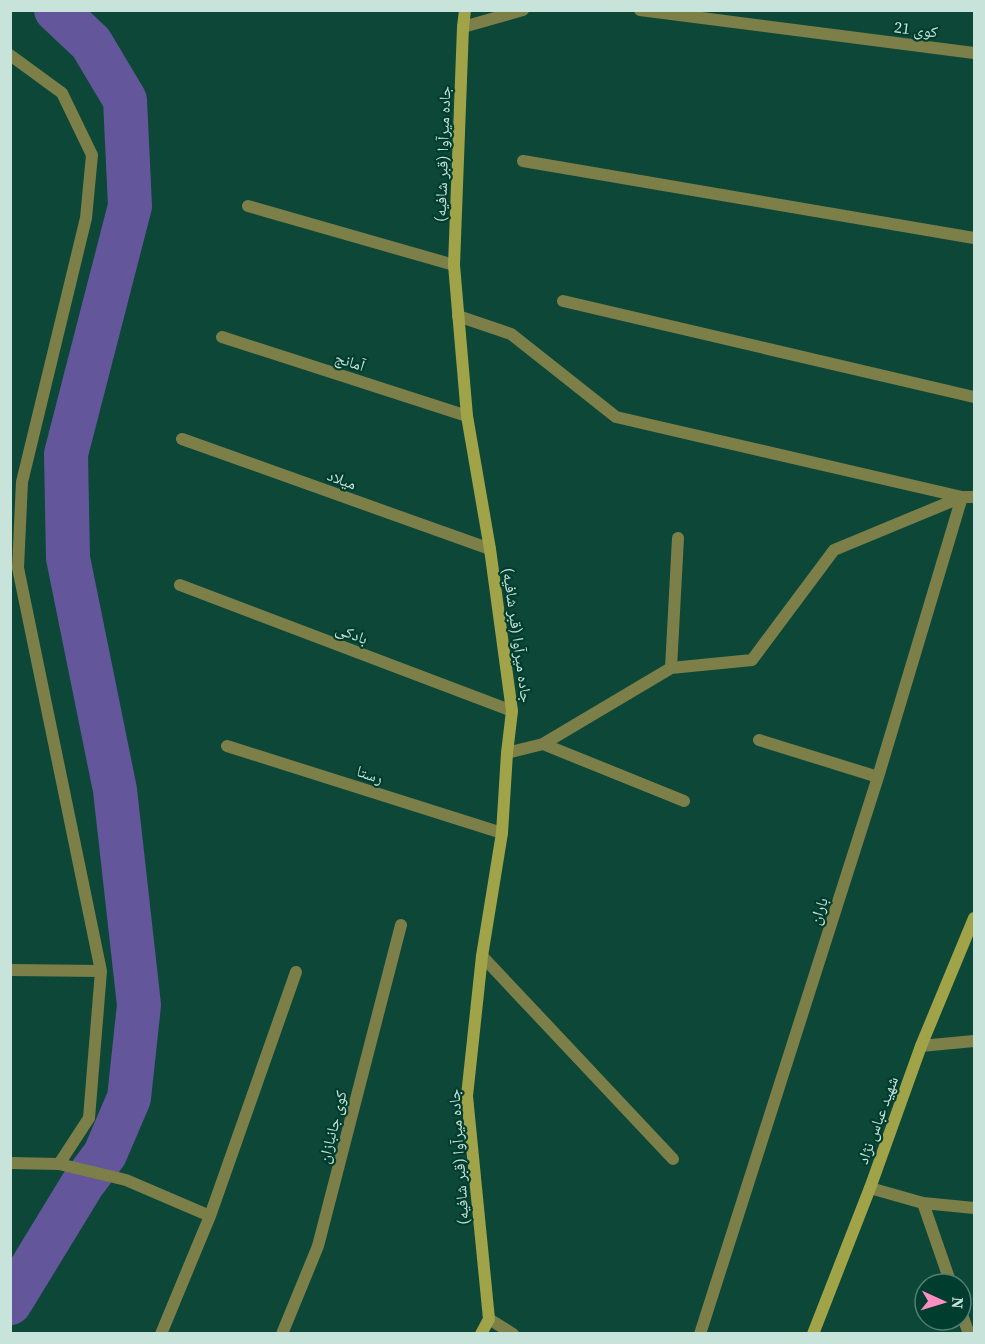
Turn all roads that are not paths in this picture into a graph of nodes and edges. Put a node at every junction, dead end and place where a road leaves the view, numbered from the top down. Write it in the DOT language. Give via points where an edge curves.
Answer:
graph roads {
  1 [pos="465,10"];
  2 [pos="523,10"];
  3 [pos="640,10"];
  4 [pos="463,27"];
  5 [pos="975,53"];
  6 [pos="10,55"];
  7 [pos="523,161"];
  8 [pos="248,206"];
  9 [pos="975,238"];
  10 [pos="454,265"];
  11 [pos="563,301"];
  12 [pos="458,315"];
  13 [pos="222,337"];
  14 [pos="975,397"];
  15 [pos="467,417"];
  16 [pos="182,440"];
  17 [pos="968,497"];
  18 [pos="678,538"];
  19 [pos="490,549"];
  20 [pos="180,585"];
  21 [pos="671,668"];
  22 [pos="512,711"];
  23 [pos="759,740"];
  24 [pos="543,744"];
  25 [pos="227,746"];
  26 [pos="507,753"];
  27 [pos="878,777"];
  28 [pos="684,801"];
  29 [pos="502,833"];
  30 [pos="975,918"];
  31 [pos="400,925"];
  32 [pos="482,956"];
  33 [pos="10,970"];
  34 [pos="100,971"];
  35 [pos="296,972"];
  36 [pos="975,1041"];
  37 [pos="921,1046"];
  38 [pos="673,1159"];
  39 [pos="10,1163"];
  40 [pos="58,1164"];
  41 [pos="870,1188"];
  42 [pos="923,1203"];
  43 [pos="975,1208"];
  44 [pos="210,1216"];
  45 [pos="947,1272"];
  46 [pos="489,1319"];
  47 [pos="161,1334"];
  48 [pos="282,1334"];
  49 [pos="481,1334"];
  50 [pos="513,1334"];
  51 [pos="700,1334"];
  52 [pos="813,1334"];
  1 -- 4 [label="street, جاده میرآوا (قبر شافیه)"];
  2 -- 4 [label="street"];
  3 -- 5 [label="street, کوی 21"];
  4 -- 10 [label="street, جاده میرآوا (قبر شافیه)"];
  6 -- 34 [label="street" via="62,93 92,155 86,218 22,482 18,568"];
  7 -- 9 [label="street"];
  8 -- 10 [label="street"];
  10 -- 12 [label="street, جاده میرآوا (قبر شافیه)"];
  11 -- 14 [label="street"];
  12 -- 15 [label="street, جاده میرآوا (قبر شافیه)"];
  12 -- 17 [label="street" via="511,334 616,417"];
  13 -- 15 [label="street, آمانج"];
  15 -- 19 [label="street, جاده میرآوا (قبر شافیه)"];
  16 -- 19 [label="street, میلاد"];
  17 -- 21 [label="street" via="834,550 752,660"];
  17 -- 27 [label="street, باران"];
  18 -- 21 [label="street"];
  19 -- 22 [label="street, جاده میرآوا (قبر شافیه)"];
  20 -- 22 [label="street, بادکی"];
  21 -- 24 [label="street"];
  22 -- 26 [label="street, جاده میرآوا (قبر شافیه)"];
  23 -- 27 [label="street"];
  24 -- 26 [label="street"];
  24 -- 28 [label="street"];
  25 -- 29 [label="street, رستا"];
  26 -- 29 [label="street, جاده میرآوا (قبر شافیه)"];
  27 -- 51 [label="street, باران"];
  29 -- 32 [label="street, جاده میرآوا (قبر شافیه)"];
  30 -- 37 [label="street, شهید عباس نژاد"];
  31 -- 48 [label="street, کوی جانبازان" via="318,1246"];
  32 -- 38 [label="street"];
  32 -- 46 [label="street, جاده میرآوا (قبر شافیه)" via="467,1096"];
  33 -- 34 [label="street"];
  34 -- 40 [label="street" via="89,1118"];
  35 -- 44 [label="street"];
  36 -- 37 [label="street"];
  37 -- 41 [label="street, شهید عباس نژاد"];
  39 -- 40 [label="street"];
  40 -- 44 [label="street" via="126,1180"];
  41 -- 42 [label="street"];
  41 -- 52 [label="street, شهید عباس نژاد"];
  42 -- 43 [label="street"];
  42 -- 45 [label="street"];
  44 -- 47 [label="street"];
  46 -- 49 [label="street"];
  46 -- 50 [label="street"];
}
